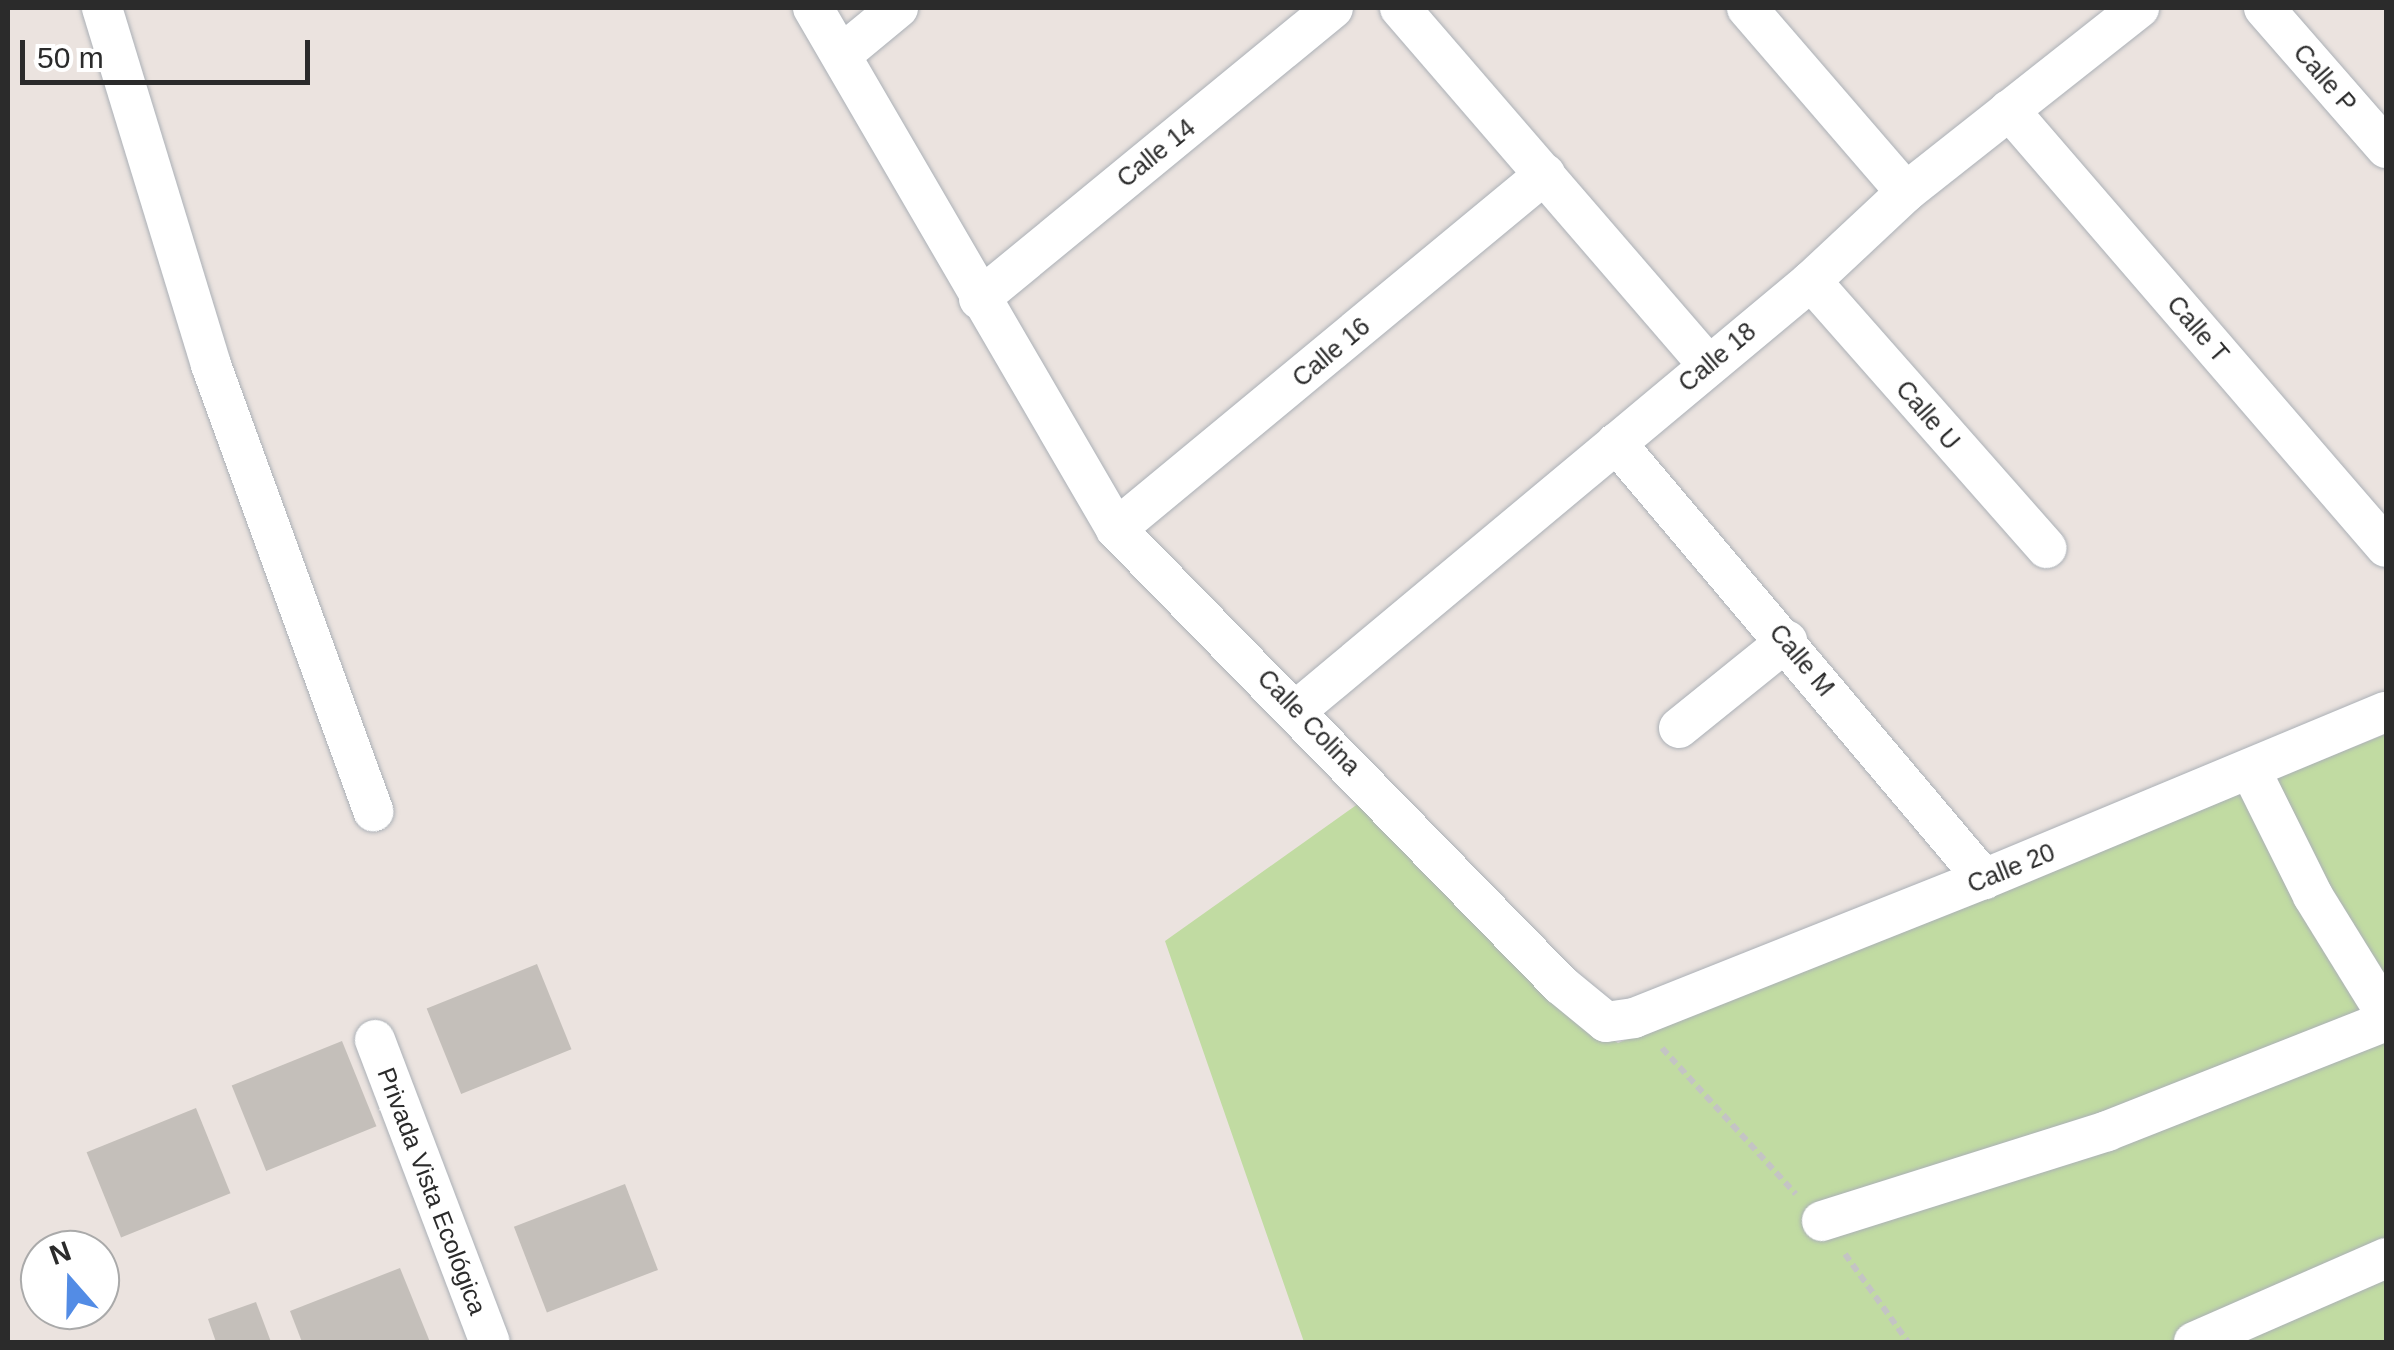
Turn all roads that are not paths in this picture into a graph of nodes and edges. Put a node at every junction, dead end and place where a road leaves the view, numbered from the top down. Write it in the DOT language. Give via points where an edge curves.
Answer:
graph roads {
  1 [pos="102,8"];
  2 [pos="813,8"];
  3 [pos="898,8"];
  4 [pos="1334,8"];
  5 [pos="1400,8"];
  6 [pos="1747,8"];
  7 [pos="2139,8"];
  8 [pos="2264,8"];
  9 [pos="842,54"];
  10 [pos="2009,110"];
  11 [pos="2386,148"];
  12 [pos="1545,174"];
  13 [pos="1906,192"];
  14 [pos="1811,281"];
  15 [pos="979,299"];
  16 [pos="1706,364"];
  17 [pos="1616,443"];
  18 [pos="1116,530"];
  19 [pos="2046,548"];
  20 [pos="2386,548"];
  21 [pos="1786,641"];
  22 [pos="1298,709"];
  23 [pos="2386,712"];
  24 [pos="1679,728"];
  25 [pos="2250,768"];
  26 [pos="374,811"];
  27 [pos="1984,879"];
  28 [pos="2386,1017"];
  29 [pos="1634,1018"];
  30 [pos="374,1040"];
  31 [pos="1822,1221"];
  32 [pos="2386,1258"];
  33 [pos="490,1342"];
  34 [pos="2194,1342"];
  1 -- 26 [label="street" via="205,347"];
  2 -- 9 [label="street, Calle Colina"];
  3 -- 9 [label="street"];
  4 -- 15 [label="street, Calle 14"];
  5 -- 12 [label="street"];
  6 -- 13 [label="street"];
  7 -- 10 [label="street, Calle 18"];
  8 -- 11 [label="street, Calle P"];
  9 -- 15 [label="street, Calle Colina"];
  10 -- 13 [label="street, Calle 18"];
  10 -- 20 [label="street, Calle T"];
  12 -- 16 [label="street"];
  12 -- 18 [label="street, Calle 16"];
  13 -- 14 [label="street, Calle 18"];
  14 -- 16 [label="street, Calle 18"];
  14 -- 19 [label="street, Calle U"];
  15 -- 18 [label="street, Calle Colina"];
  16 -- 17 [label="street, Calle 18"];
  17 -- 21 [label="street, Calle M"];
  17 -- 22 [label="street, Calle 18"];
  18 -- 22 [label="street, Calle Colina"];
  21 -- 24 [label="street"];
  21 -- 27 [label="street, Calle M"];
  22 -- 29 [label="street, Calle Colina" via="1562,984 1606,1022"];
  23 -- 25 [label="street, Calle 20"];
  25 -- 27 [label="street, Calle 20"];
  25 -- 28 [label="street" via="2312,896"];
  27 -- 29 [label="street, Calle 20"];
  28 -- 31 [label="street" via="2106,1131"];
  30 -- 33 [label="street, Privada Vista Ecológica"];
  32 -- 34 [label="street"];
}
